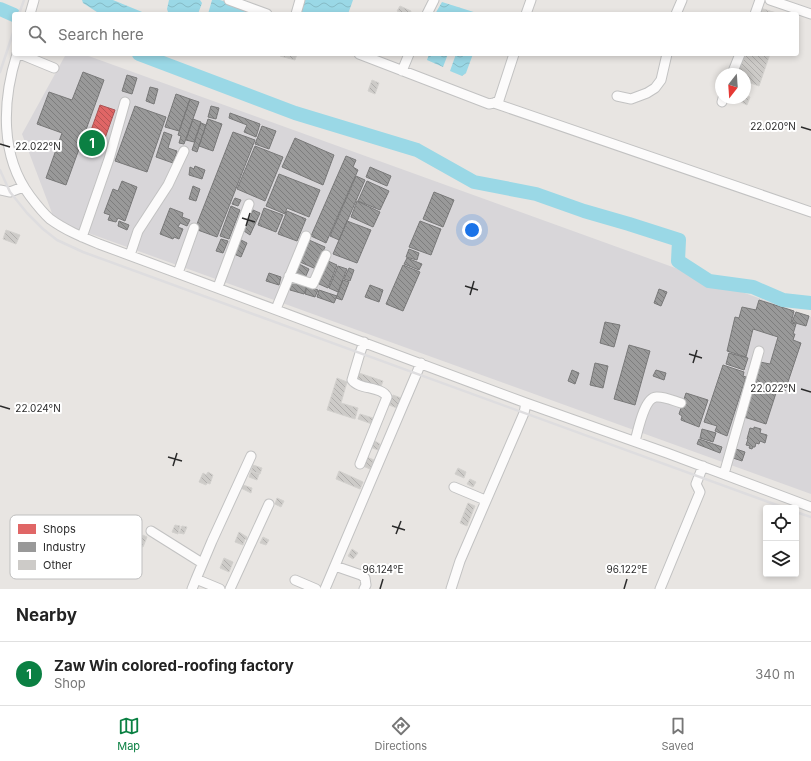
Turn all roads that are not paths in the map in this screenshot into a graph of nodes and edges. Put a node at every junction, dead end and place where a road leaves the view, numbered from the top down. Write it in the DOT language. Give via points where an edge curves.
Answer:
graph roads {
  1 [pos="34,0"];
  2 [pos="229,0"];
  3 [pos="300,0"];
  4 [pos="434,0"];
  5 [pos="531,0"];
  6 [pos="682,0"];
  7 [pos="760,0"];
  8 [pos="770,0"];
  9 [pos="31,12"];
  10 [pos="262,12"];
  11 [pos="297,12"];
  12 [pos="428,12"];
  13 [pos="527,12"];
  14 [pos="677,12"];
  15 [pos="756,12"];
  16 [pos="811,14"];
  17 [pos="17,56"];
  18 [pos="23,56"];
  19 [pos="364,56"];
  20 [pos="408,56"];
  21 [pos="513,56"];
  22 [pos="667,56"];
  23 [pos="739,56"];
  24 [pos="54,68"];
  25 [pos="734,68"];
  26 [pos="402,71"];
  27 [pos="617,96"];
  28 [pos="125,102"];
  29 [pos="494,103"];
  30 [pos="184,151"];
  31 [pos="22,187"];
  32 [pos="0,190"];
  33 [pos="249,204"];
  34 [pos="811,212"];
  35 [pos="194,228"];
  36 [pos="306,236"];
  37 [pos="82,237"];
  38 [pos="130,255"];
  39 [pos="326,255"];
  40 [pos="178,273"];
  41 [pos="289,276"];
  42 [pos="218,287"];
  43 [pos="276,309"];
  44 [pos="364,342"];
  45 [pos="759,351"];
  46 [pos="421,363"];
  47 [pos="526,403"];
  48 [pos="681,404"];
  49 [pos="635,441"];
  50 [pos="251,456"];
  51 [pos="360,464"];
  52 [pos="703,466"];
  53 [pos="724,474"];
  54 [pos="454,487"];
  55 [pos="486,500"];
  56 [pos="268,504"];
  57 [pos="811,507"];
  58 [pos="151,531"];
  59 [pos="202,563"];
  60 [pos="335,566"];
  61 [pos="196,579"];
  62 [pos="295,580"];
  63 [pos="192,589"];
  64 [pos="220,589"];
  65 [pos="230,589"];
  66 [pos="316,589"];
  67 [pos="325,589"];
  68 [pos="364,589"];
  69 [pos="451,589"];
  70 [pos="660,589"];
  1 -- 9 [label="street"];
  2 -- 10 [label="street"];
  3 -- 11 [label="street"];
  4 -- 12 [label="street"];
  5 -- 13 [label="street"];
  6 -- 14 [label="street"];
  7 -- 15 [label="street"];
  8 -- 16 [label="street"];
  17 -- 31 [label="street" via="8,91 6,127 8,148"];
  18 -- 24 [label="street"];
  19 -- 26 [label="street"];
  20 -- 26 [label="street"];
  21 -- 29 [label="street" via="499,100"];
  22 -- 27 [label="street" via="661,80 655,88 647,94 631,99"];
  23 -- 25 [label="street"];
  26 -- 29 [label="street" via="483,102"];
  28 -- 37 [label="street"];
  29 -- 34 [label="street"];
  30 -- 38 [label="street" via="168,184 138,231"];
  31 -- 32 [label="street" via="10,192"];
  31 -- 37 [label="street" via="38,208 51,219"];
  33 -- 42 [label="street"];
  35 -- 40 [label="street"];
  36 -- 41 [label="street"];
  37 -- 38 [label="street"];
  38 -- 40 [label="street"];
  39 -- 41 [label="street" via="313,284"];
  40 -- 42 [label="street"];
  41 -- 43 [label="street"];
  42 -- 43 [label="street"];
  43 -- 44 [label="street"];
  44 -- 46 [label="street"];
  44 -- 51 [label="street" via="352,380 384,393 387,397"];
  45 -- 53 [label="street"];
  46 -- 47 [label="street"];
  46 -- 60 [label="street"];
  47 -- 49 [label="street"];
  47 -- 55 [label="street"];
  48 -- 49 [label="street" via="662,397 650,400"];
  49 -- 52 [label="street"];
  50 -- 59 [label="street"];
  52 -- 53 [label="street"];
  52 -- 70 [label="street" via="696,484 700,492"];
  53 -- 57 [label="street"];
  54 -- 55 [label="street"];
  55 -- 69 [label="street"];
  56 -- 65 [label="street"];
  58 -- 59 [label="street"];
  59 -- 61 [label="street"];
  60 -- 67 [label="street"];
  60 -- 68 [label="street" via="366,578"];
  61 -- 63 [label="street"];
  61 -- 64 [label="street"];
  62 -- 66 [label="street"];
}
